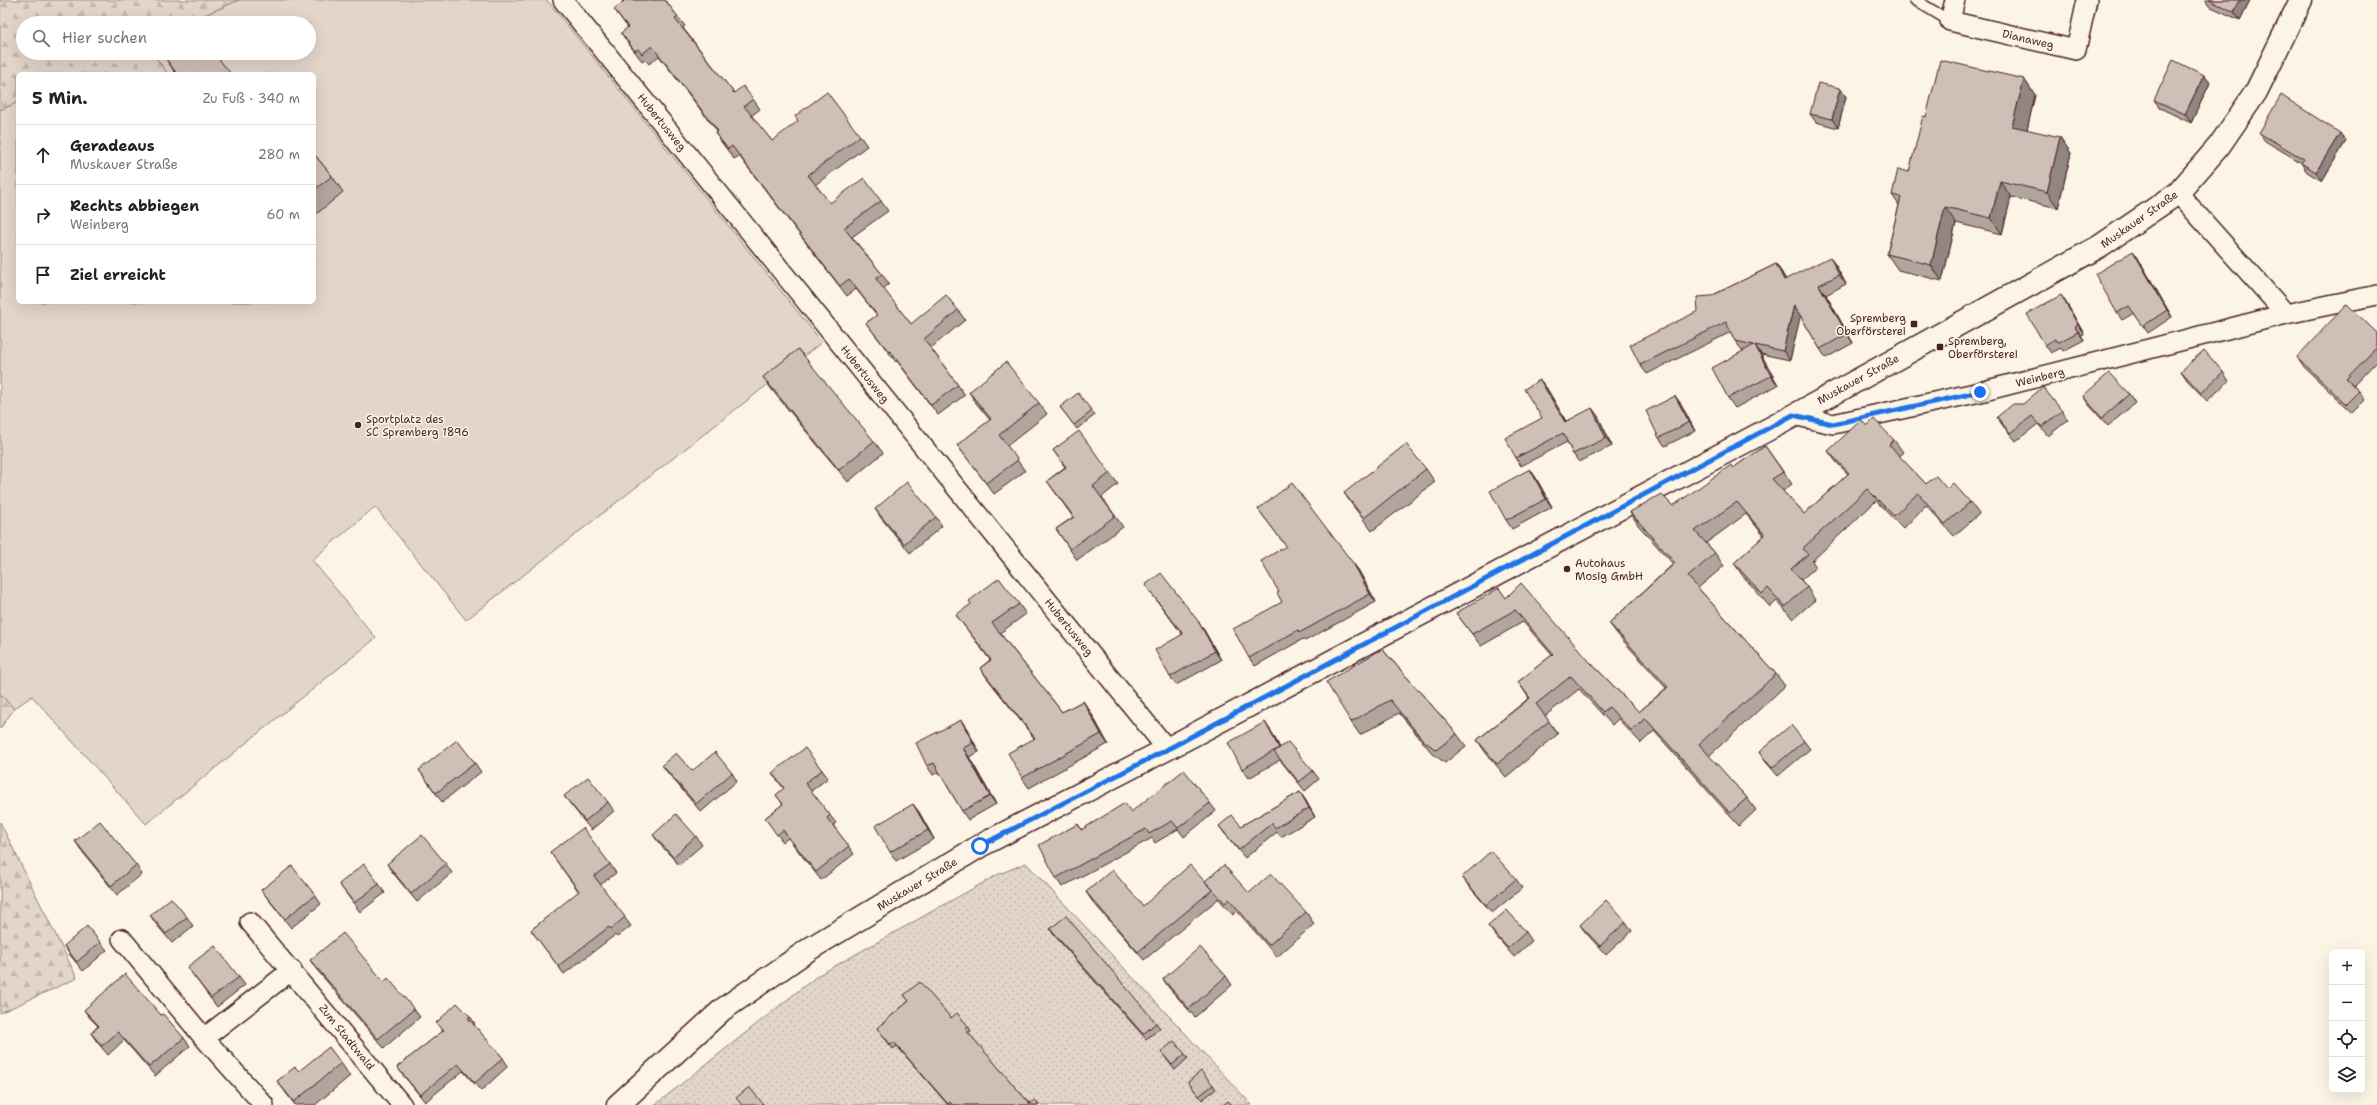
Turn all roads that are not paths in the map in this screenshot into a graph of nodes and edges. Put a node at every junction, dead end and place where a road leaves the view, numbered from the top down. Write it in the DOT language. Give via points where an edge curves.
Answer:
graph roads {
  1 [pos="563,0"];
  2 [pos="1915,0"];
  3 [pos="1955,0"];
  4 [pos="2087,0"];
  5 [pos="2301,0"];
  6 [pos="1950,21"];
  7 [pos="2178,193"];
  8 [pos="2377,295"];
  9 [pos="2286,314"];
  10 [pos="1793,415"];
  11 [pos="1168,749"];
  12 [pos="250,922"];
  13 [pos="122,938"];
  14 [pos="292,970"];
  15 [pos="204,1038"];
  16 [pos="264,1105"];
  17 [pos="402,1105"];
  18 [pos="618,1105"];
  1 -- 11 [label="street, Hubertusweg"];
  2 -- 6 [label="lane"];
  3 -- 6 [label="street"];
  4 -- 6 [label="street, Dianaweg" via="2076,50"];
  5 -- 7 [label="main road, Muskauer Straße" via="2256,92 2219,146"];
  7 -- 9 [label="street"];
  7 -- 10 [label="main road, Muskauer Straße" via="2100,246"];
  8 -- 9 [label="street, Weinberg"];
  9 -- 10 [label="street, Weinberg" via="1980,392 1833,424"];
  10 -- 11 [label="main road, Muskauer Straße"];
  11 -- 18 [label="main road, Muskauer Straße" via="980,846 811,948 722,1010"];
  12 -- 14 [label="street, Zum Stadtwald"];
  13 -- 15 [label="street"];
  14 -- 15 [label="street"];
  14 -- 17 [label="street, Zum Stadtwald"];
  15 -- 16 [label="street"];
}
